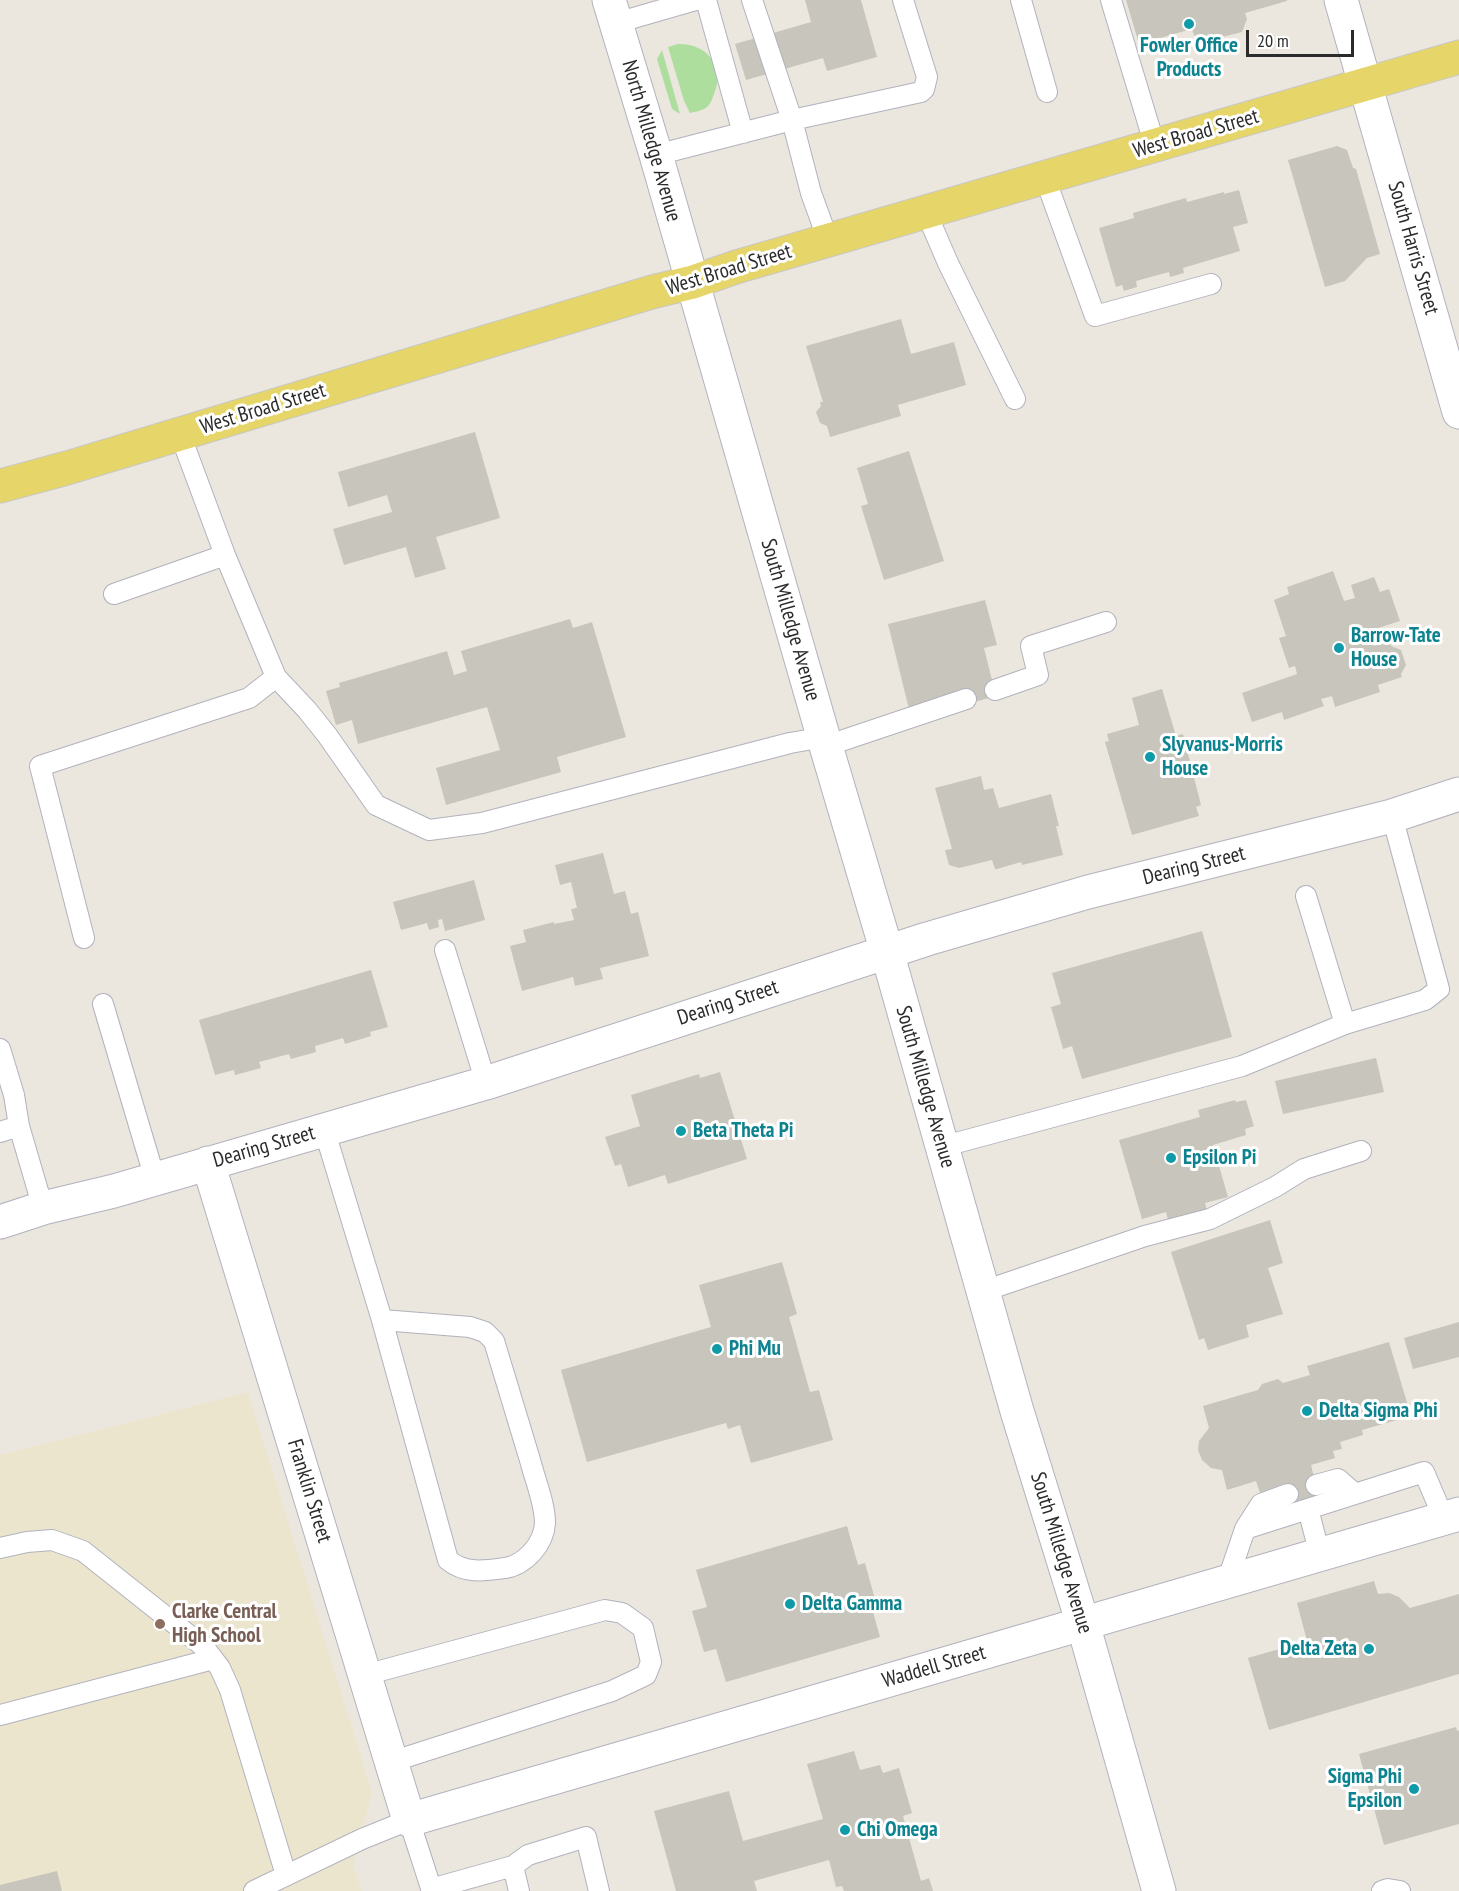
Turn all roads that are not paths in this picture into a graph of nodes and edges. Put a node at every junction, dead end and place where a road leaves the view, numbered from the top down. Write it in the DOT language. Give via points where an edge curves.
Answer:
graph roads {
  1 [pos="696,0"];
  2 [pos="706,0"];
  3 [pos="752,0"];
  4 [pos="903,0"];
  5 [pos="1021,0"];
  6 [pos="1112,0"];
  7 [pos="1341,0"];
  8 [pos="613,12"];
  9 [pos="1459,57"];
  10 [pos="1366,85"];
  11 [pos="1047,92"];
  12 [pos="792,120"];
  13 [pos="743,133"];
  14 [pos="1155,146"];
  15 [pos="656,155"];
  16 [pos="1045,178"];
  17 [pos="926,212"];
  18 [pos="828,240"];
  19 [pos="693,282"];
  20 [pos="1211,284"];
  21 [pos="1015,399"];
  22 [pos="1459,412"];
  23 [pos="180,434"];
  24 [pos="0,486"];
  25 [pos="225,555"];
  26 [pos="114,594"];
  27 [pos="1106,622"];
  28 [pos="276,676"];
  29 [pos="995,690"];
  30 [pos="966,699"];
  31 [pos="824,741"];
  32 [pos="1459,795"];
  33 [pos="1392,816"];
  34 [pos="1306,896"];
  35 [pos="84,938"];
  36 [pos="445,950"];
  37 [pos="887,952"];
  38 [pos="103,1004"];
  39 [pos="1345,1024"];
  40 [pos="0,1049"];
  41 [pos="486,1083"];
  42 [pos="20,1126"];
  43 [pos="324,1130"];
  44 [pos="0,1132"];
  45 [pos="941,1147"];
  46 [pos="1361,1151"];
  47 [pos="208,1162"];
  48 [pos="155,1179"];
  49 [pos="43,1208"];
  50 [pos="0,1222"];
  51 [pos="984,1291"];
  52 [pos="382,1320"];
  53 [pos="1316,1485"];
  54 [pos="1354,1493"];
  55 [pos="1288,1494"];
  56 [pos="1308,1509"];
  57 [pos="1452,1516"];
  58 [pos="1245,1529"];
  59 [pos="0,1548"];
  60 [pos="1320,1555"];
  61 [pos="1227,1582"];
  62 [pos="1083,1624"];
  63 [pos="213,1659"];
  64 [pos="365,1675"];
  65 [pos="0,1715"];
  66 [pos="391,1762"];
  67 [pos="409,1820"];
  68 [pos="513,1866"];
  69 [pos="286,1875"];
  70 [pos="431,1890"];
  71 [pos="254,1891"];
  72 [pos="519,1891"];
  73 [pos="599,1891"];
  74 [pos="1159,1891"];
  1 -- 8 [label="lane"];
  2 -- 13 [label="lane"];
  3 -- 12 [label="lane"];
  4 -- 12 [label="lane" via="927,77 924,89"];
  5 -- 11 [label="lane"];
  6 -- 14 [label="lane"];
  7 -- 10 [label="street, South Harris Street"];
  8 -- 15 [label="street, North Milledge Avenue"];
  9 -- 10 [label="main road, West Broad Street"];
  10 -- 14 [label="main road, West Broad Street"];
  10 -- 22 [label="street, South Harris Street"];
  12 -- 13 [label="lane"];
  12 -- 18 [label="lane"];
  13 -- 15 [label="lane"];
  14 -- 16 [label="main road, West Broad Street"];
  15 -- 19 [label="street, North Milledge Avenue"];
  16 -- 17 [label="main road, West Broad Street"];
  16 -- 20 [label="lane" via="1095,316"];
  17 -- 18 [label="main road, West Broad Street"];
  17 -- 21 [label="lane"];
  18 -- 19 [label="main road, West Broad Street"];
  19 -- 23 [label="main road, West Broad Street"];
  19 -- 31 [label="street, South Milledge Avenue"];
  23 -- 24 [label="main road, West Broad Street"];
  23 -- 25 [label="lane"];
  25 -- 26 [label="lane"];
  25 -- 28 [label="lane"];
  27 -- 29 [label="lane" via="1031,646 1038,675"];
  28 -- 31 [label="lane" via="320,727 376,805 429,830 482,823 790,743"];
  28 -- 35 [label="lane" via="249,698 40,766"];
  30 -- 31 [label="lane"];
  31 -- 37 [label="street, South Milledge Avenue"];
  32 -- 33 [label="street, Dearing Street"];
  33 -- 37 [label="street, Dearing Street" via="1088,892"];
  33 -- 39 [label="lane" via="1439,989 1425,1000"];
  34 -- 39 [label="lane"];
  36 -- 41 [label="lane"];
  37 -- 41 [label="street, Dearing Street"];
  37 -- 45 [label="street, South Milledge Avenue"];
  38 -- 48 [label="lane"];
  39 -- 45 [label="lane" via="1242,1066"];
  40 -- 42 [label="lane"];
  41 -- 43 [label="street, Dearing Street"];
  42 -- 44 [label="lane"];
  42 -- 49 [label="lane"];
  43 -- 47 [label="street, Dearing Street"];
  43 -- 52 [label="lane"];
  45 -- 51 [label="street, South Milledge Avenue"];
  46 -- 51 [label="lane" via="1304,1169 1210,1219 1145,1236"];
  47 -- 48 [label="street, Dearing Street"];
  47 -- 64 [label="street, Franklin Street"];
  48 -- 49 [label="street, Dearing Street"];
  49 -- 50 [label="street, Dearing Street"];
  51 -- 62 [label="street, South Milledge Avenue"];
  52 -- 52 [label="lane" via="448,1560 476,1572 509,1567 529,1556 540,1542 545,1521 494,1341 485,1332 470,1327"];
  53 -- 54 [label="lane" via="1338,1479"];
  54 -- 56 [label="lane"];
  54 -- 57 [label="lane" via="1424,1472"];
  55 -- 58 [label="lane" via="1261,1504"];
  56 -- 58 [label="lane"];
  56 -- 60 [label="lane"];
  57 -- 60 [label="street, Waddell Street"];
  58 -- 61 [label="lane"];
  59 -- 63 [label="lane" via="52,1540 83,1551 204,1647"];
  60 -- 61 [label="street, Waddell Street"];
  61 -- 62 [label="street, Waddell Street"];
  62 -- 67 [label="street, Waddell Street"];
  62 -- 74 [label="street, South Milledge Avenue"];
  63 -- 65 [label="lane"];
  63 -- 69 [label="lane" via="230,1689"];
  64 -- 66 [label="street, Franklin Street"];
  64 -- 66 [label="lane" via="605,1610 622,1612 643,1628 651,1662 646,1675 612,1691"];
  66 -- 67 [label="street, Franklin Street"];
  67 -- 69 [label="lane"];
  67 -- 70 [label="lane"];
  68 -- 70 [label="lane"];
  68 -- 72 [label="lane"];
  68 -- 73 [label="lane" via="528,1855 586,1838"];
  69 -- 71 [label="lane"];
}
